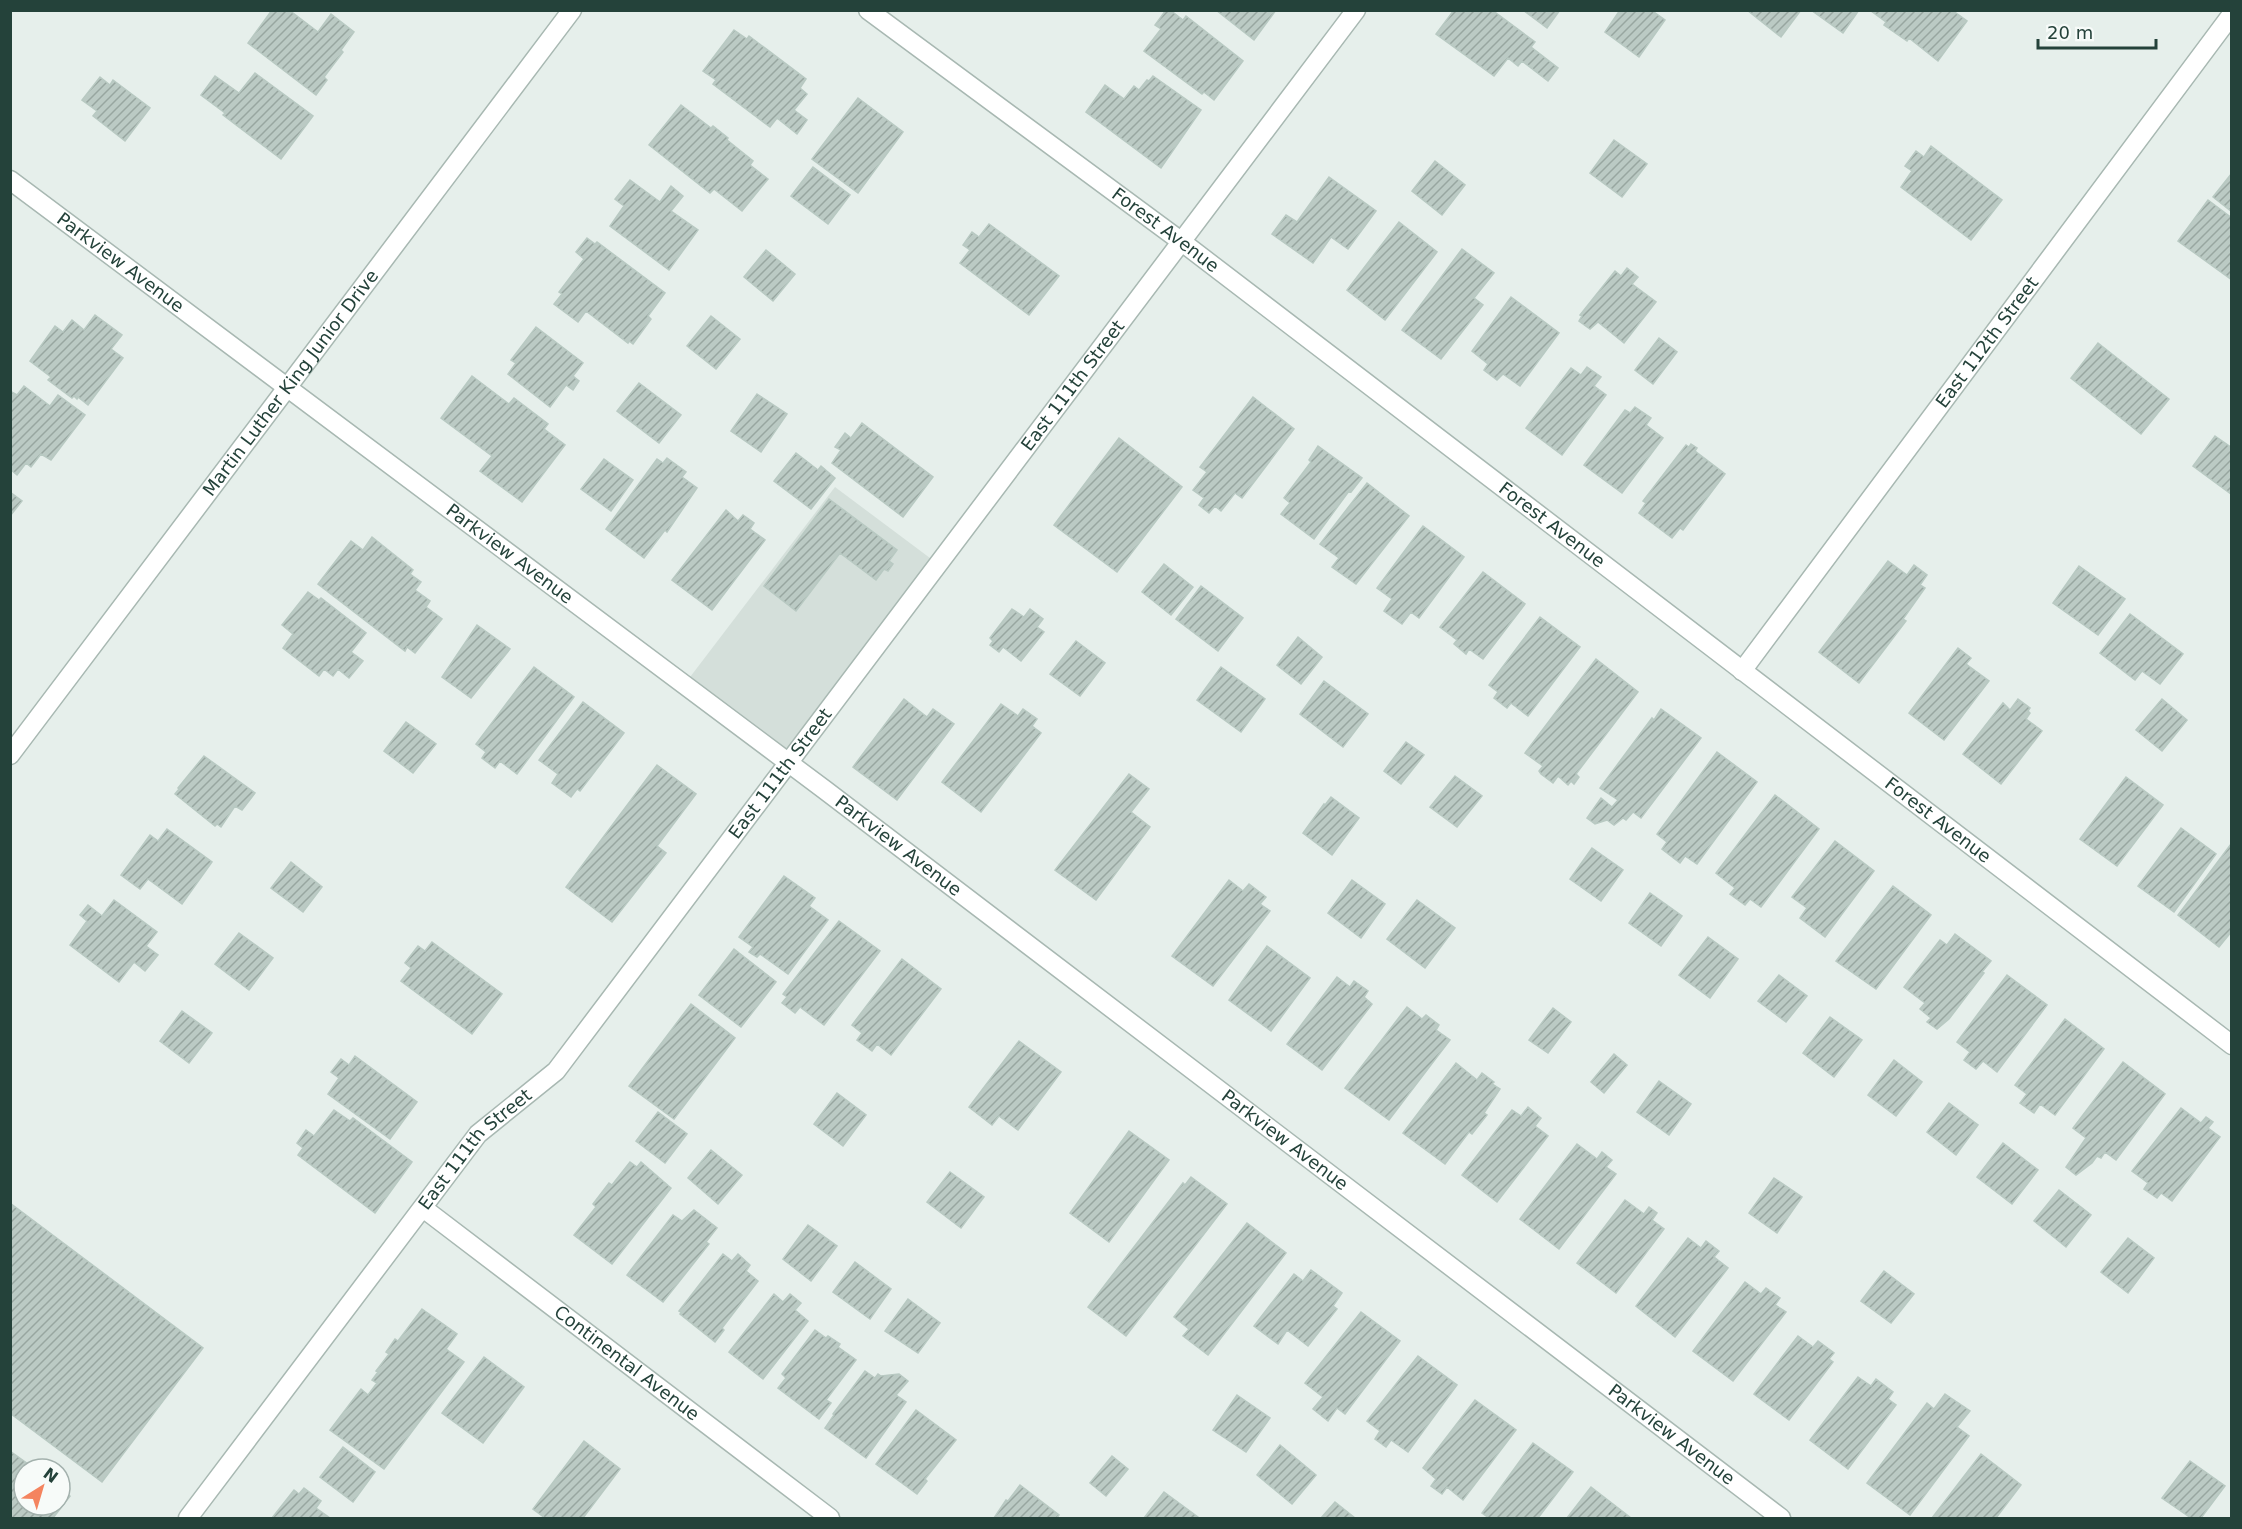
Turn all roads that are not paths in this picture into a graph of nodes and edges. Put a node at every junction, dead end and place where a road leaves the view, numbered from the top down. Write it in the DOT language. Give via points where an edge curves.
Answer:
graph roads {
  1 [pos="572,10"];
  2 [pos="868,10"];
  3 [pos="1356,10"];
  4 [pos="2232,14"];
  5 [pos="10,180"];
  6 [pos="1182,242"];
  7 [pos="287,387"];
  8 [pos="1742,671"];
  9 [pos="10,755"];
  10 [pos="788,763"];
  11 [pos="2232,1045"];
  12 [pos="423,1208"];
  13 [pos="188,1518"];
  14 [pos="830,1518"];
  15 [pos="1781,1518"];
  1 -- 7 [label="street, Martin Luther King Junior Drive"];
  2 -- 6 [label="street, Forest Avenue"];
  3 -- 6 [label="street, East 111th Street"];
  4 -- 8 [label="street, East 112th Street"];
  5 -- 7 [label="street, Parkview Avenue"];
  6 -- 8 [label="street, Forest Avenue"];
  6 -- 10 [label="street, East 111th Street"];
  7 -- 9 [label="street, Martin Luther King Junior Drive"];
  7 -- 10 [label="street, Parkview Avenue"];
  8 -- 11 [label="street, Forest Avenue"];
  10 -- 12 [label="street, East 111th Street" via="556,1071 478,1134"];
  10 -- 15 [label="street, Parkview Avenue"];
  12 -- 13 [label="street, East 111th Street"];
  12 -- 14 [label="street, Continental Avenue"];
}
